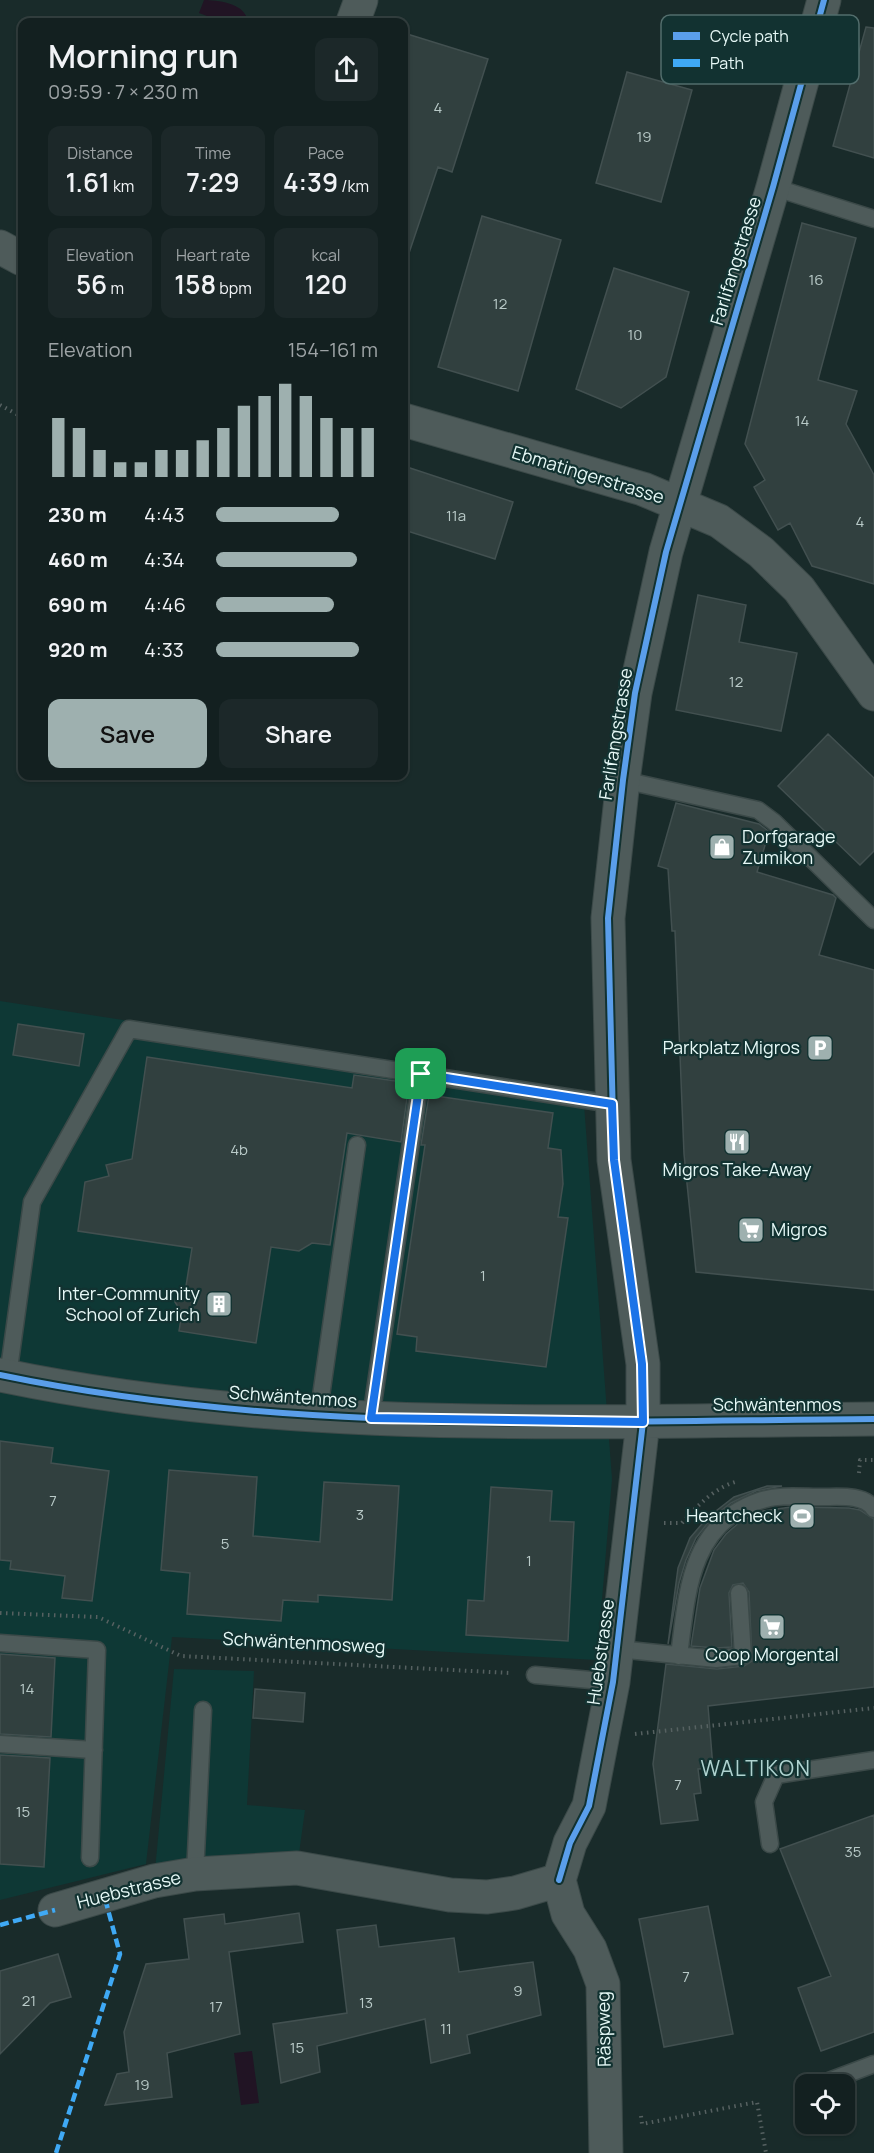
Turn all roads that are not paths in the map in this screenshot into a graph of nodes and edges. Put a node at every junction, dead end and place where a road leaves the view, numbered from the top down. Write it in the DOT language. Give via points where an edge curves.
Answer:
graph roads {
  1 [pos="361,0"];
  2 [pos="824,0"];
  3 [pos="820,15"];
  4 [pos="354,18"];
  5 [pos="801,84"];
  6 [pos="773,187"];
  7 [pos="874,219"];
  8 [pos="408,421"];
  9 [pos="680,504"];
  10 [pos="874,694"];
  11 [pos="622,780"];
  12 [pos="874,920"];
  13 [pos="421,1074"];
  14 [pos="612,1104"];
  15 [pos="357,1145"];
  16 [pos="4,1376"];
  17 [pos="318,1417"];
  18 [pos="371,1418"];
  19 [pos="874,1419"];
  20 [pos="643,1422"];
  21 [pos="874,1509"];
  22 [pos="739,1593"];
  23 [pos="0,1643"];
  24 [pos="618,1649"];
  25 [pos="679,1656"];
  26 [pos="534,1675"];
  27 [pos="614,1682"];
  28 [pos="203,1710"];
  29 [pos="0,1744"];
  30 [pos="94,1750"];
  31 [pos="874,1760"];
  32 [pos="770,1844"];
  33 [pos="90,1858"];
  34 [pos="195,1874"];
  35 [pos="559,1880"];
  36 [pos="55,1910"];
  37 [pos="874,2064"];
  38 [pos="848,2074"];
  39 [pos="606,2153"];
  1 -- 4 [label="street"];
  2 -- 3 [label="street, Farlifangstrasse"];
  5 -- 6 [label="street, Farlifangstrasse"];
  6 -- 7 [label="lane"];
  6 -- 9 [label="street, Farlifangstrasse"];
  8 -- 9 [label="street, Ebmatingerstrasse" via="643,489"];
  9 -- 10 [label="street, Ebmatingerstrasse" via="719,521 761,552 799,589"];
  9 -- 11 [label="street, Farlifangstrasse" via="635,693"];
  11 -- 12 [label="lane" via="758,810"];
  11 -- 14 [label="street, Farlifangstrasse" via="608,918"];
  13 -- 14 [label="lane"];
  13 -- 16 [label="lane" via="129,1029 32,1202"];
  13 -- 18 [label="lane"];
  14 -- 20 [label="street, Farlifangstrasse" via="614,1160 642,1364"];
  15 -- 17 [label="lane"];
  16 -- 17 [label="street, Schwäntenmos" via="57,1387"];
  17 -- 18 [label="street, Schwäntenmos"];
  18 -- 20 [label="street, Schwäntenmos"];
  19 -- 20 [label="street, Schwäntenmos"];
  20 -- 24 [label="street, Huebstrasse"];
  21 -- 25 [label="lane" via="851,1497 786,1497 760,1500 734,1513 712,1531 698,1555 687,1590"];
  22 -- 25 [label="lane" via="743,1656"];
  23 -- 30 [label="lane" via="97,1650"];
  24 -- 25 [label="lane"];
  24 -- 27 [label="street, Huebstrasse"];
  26 -- 27 [label="lane"];
  27 -- 35 [label="street, Huebstrasse" via="589,1806 570,1843"];
  28 -- 34 [label="lane"];
  29 -- 30 [label="lane"];
  30 -- 33 [label="lane"];
  31 -- 32 [label="lane" via="776,1775 764,1802"];
  34 -- 35 [label="street, Huebstrasse" via="297,1868 487,1898"];
  34 -- 36 [label="street, Huebstrasse" via="154,1881"];
  35 -- 39 [label="street, Räspweg" via="568,1914 590,1949 603,1984"];
  37 -- 38 [label="lane"];
}
